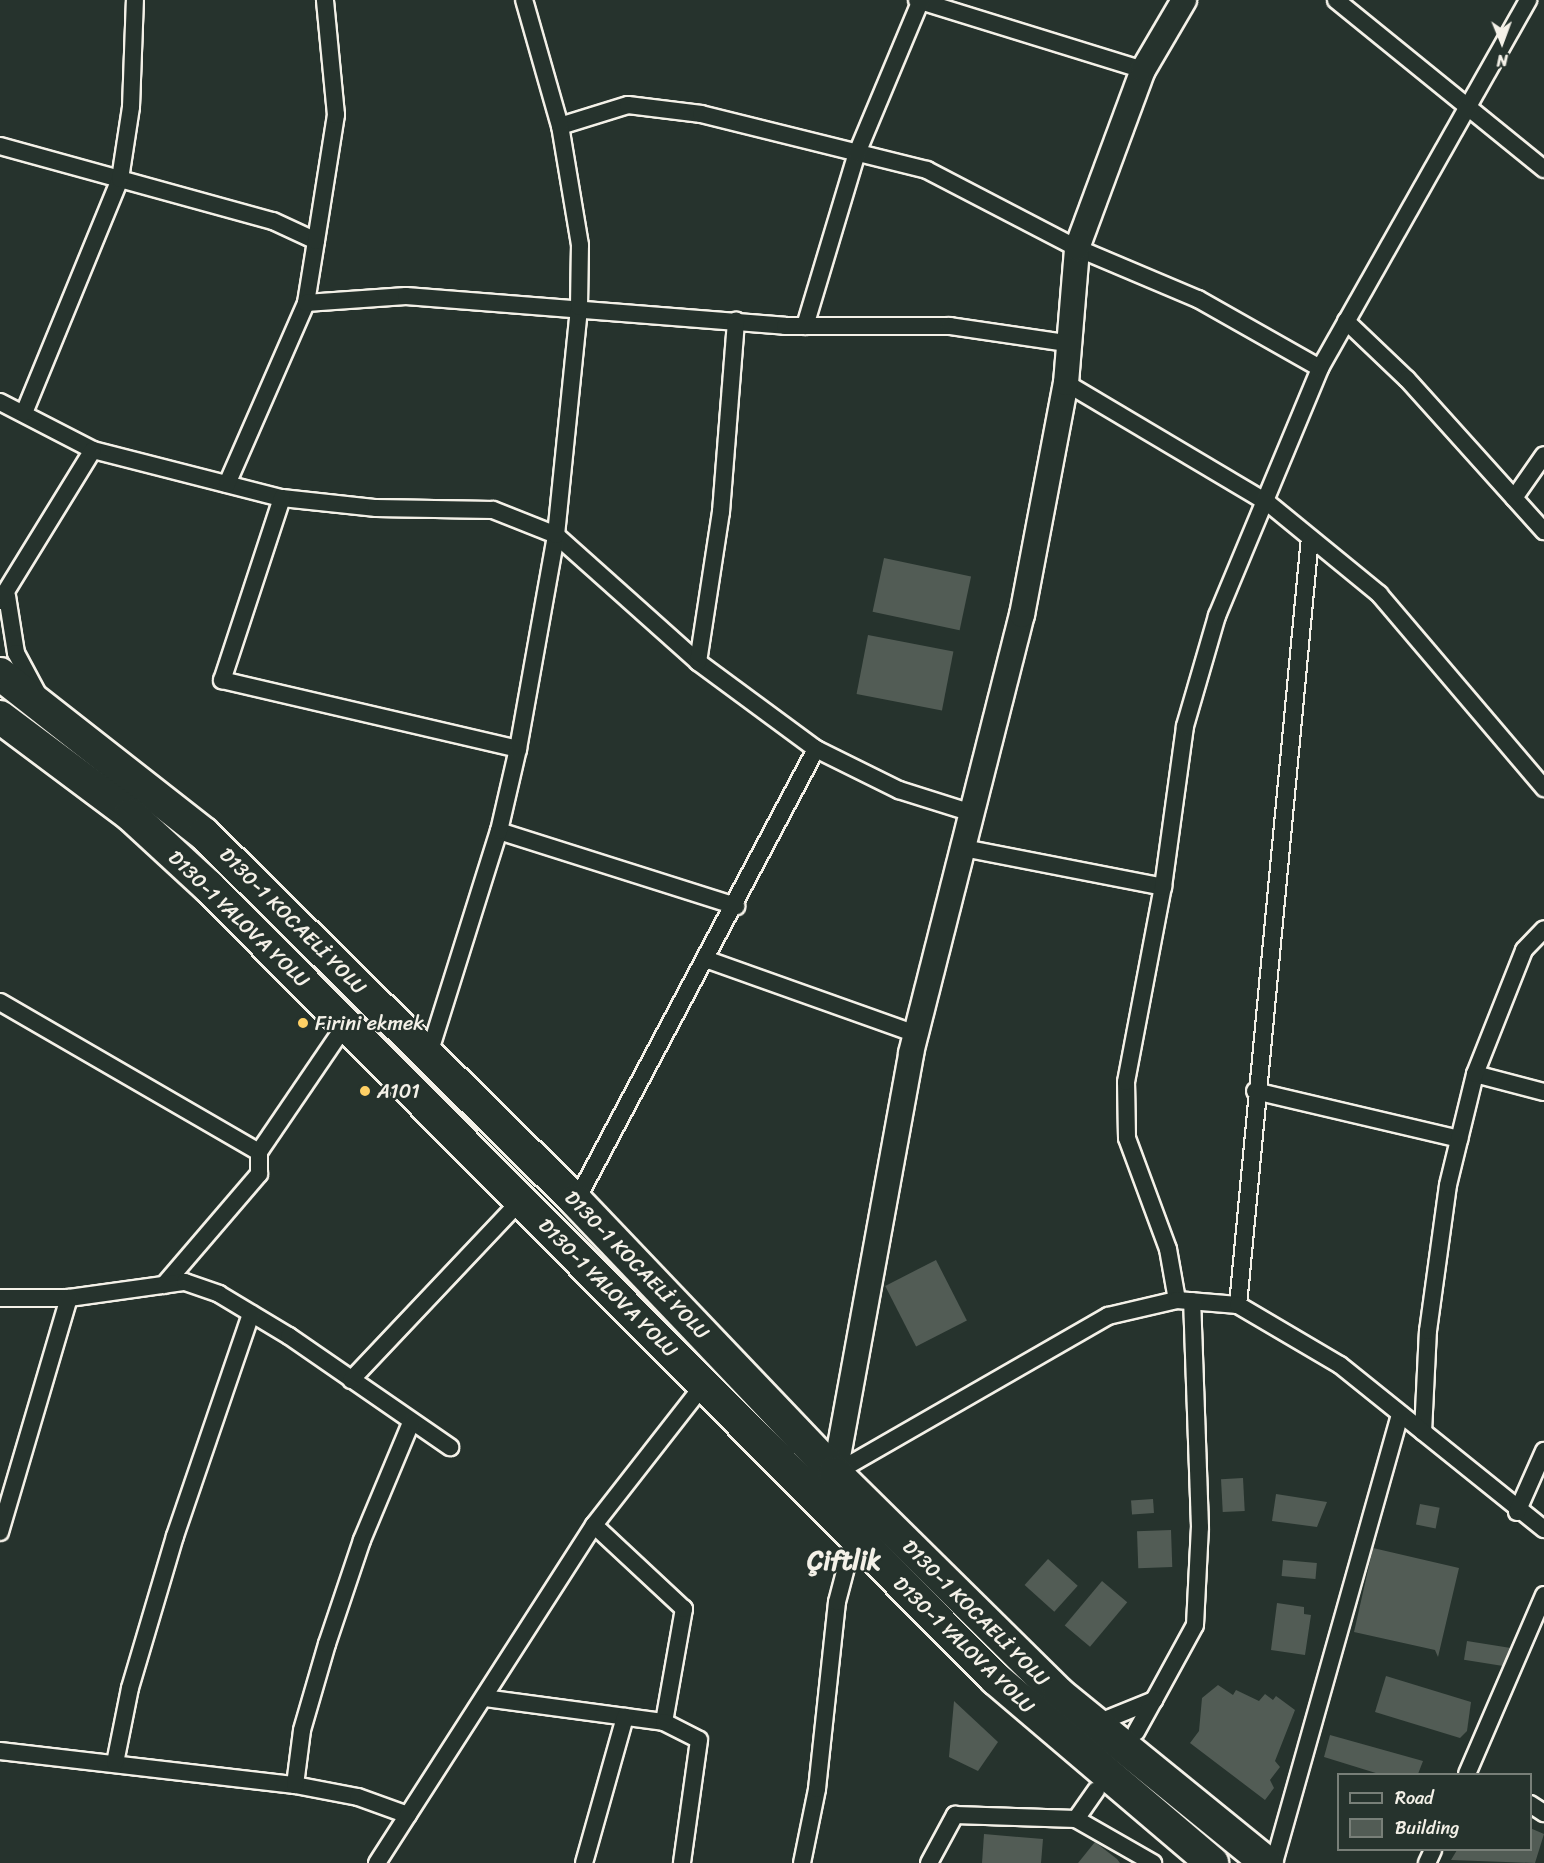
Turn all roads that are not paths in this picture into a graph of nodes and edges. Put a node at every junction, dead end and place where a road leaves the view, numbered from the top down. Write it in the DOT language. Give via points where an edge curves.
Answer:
graph roads {
  1 [pos="135,0"];
  2 [pos="325,0"];
  3 [pos="524,0"];
  4 [pos="920,0"];
  5 [pos="1184,0"];
  6 [pos="1336,0"];
  7 [pos="1528,0"];
  8 [pos="1143,70"];
  9 [pos="1470,110"];
  10 [pos="560,126"];
  11 [pos="0,146"];
  12 [pos="857,153"];
  13 [pos="1544,169"];
  14 [pos="120,179"];
  15 [pos="316,241"];
  16 [pos="1077,248"];
  17 [pos="306,303"];
  18 [pos="579,306"];
  19 [pos="736,321"];
  20 [pos="1346,321"];
  21 [pos="805,326"];
  22 [pos="1066,343"];
  23 [pos="1320,368"];
  24 [pos="1066,383"];
  25 [pos="0,402"];
  26 [pos="24,413"];
  27 [pos="93,450"];
  28 [pos="1544,455"];
  29 [pos="227,484"];
  30 [pos="282,498"];
  31 [pos="1514,498"];
  32 [pos="1268,503"];
  33 [pos="1544,531"];
  34 [pos="556,535"];
  35 [pos="1310,538"];
  36 [pos="3,599"];
  37 [pos="698,662"];
  38 [pos="0,674"];
  39 [pos="42,702"];
  40 [pos="0,717"];
  41 [pos="0,736"];
  42 [pos="518,749"];
  43 [pos="816,749"];
  44 [pos="48,752"];
  45 [pos="1542,781"];
  46 [pos="972,813"];
  47 [pos="499,831"];
  48 [pos="963,848"];
  49 [pos="1163,887"];
  50 [pos="736,906"];
  51 [pos="1544,929"];
  52 [pos="708,960"];
  53 [pos="0,1002"];
  54 [pos="346,1024"];
  55 [pos="916,1034"];
  56 [pos="428,1057"];
  57 [pos="1475,1074"];
  58 [pos="1256,1091"];
  59 [pos="1544,1092"];
  60 [pos="1459,1139"];
  61 [pos="259,1152"];
  62 [pos="521,1200"];
  63 [pos="576,1201"];
  64 [pos="164,1285"];
  65 [pos="0,1298"];
  66 [pos="69,1298"];
  67 [pos="1184,1301"];
  68 [pos="1238,1305"];
  69 [pos="251,1314"];
  70 [pos="351,1380"];
  71 [pos="704,1384"];
  72 [pos="1400,1414"];
  73 [pos="411,1423"];
  74 [pos="1423,1432"];
  75 [pos="450,1447"];
  76 [pos="1544,1451"];
  77 [pos="834,1473"];
  78 [pos="1517,1512"];
  79 [pos="594,1525"];
  80 [pos="1544,1529"];
  81 [pos="0,1532"];
  82 [pos="854,1537"];
  83 [pos="1544,1595"];
  84 [pos="484,1698"];
  85 [pos="1154,1700"];
  86 [pos="625,1717"];
  87 [pos="664,1722"];
  88 [pos="1095,1724"];
  89 [pos="1136,1732"];
  90 [pos="0,1751"];
  91 [pos="115,1763"];
  92 [pos="1474,1772"];
  93 [pos="295,1785"];
  94 [pos="1096,1790"];
  95 [pos="408,1815"];
  96 [pos="1076,1819"];
  97 [pos="377,1863"];
  98 [pos="585,1863"];
  99 [pos="682,1863"];
  100 [pos="802,1863"];
  101 [pos="928,1863"];
  102 [pos="1153,1863"];
  103 [pos="1212,1863"];
  104 [pos="1267,1863"];
  105 [pos="1274,1863"];
  1 -- 14 [label="street" via="131,107"];
  2 -- 15 [label="street" via="336,115"];
  3 -- 10 [label="street"];
  4 -- 8 [label="street"];
  4 -- 12 [label="street"];
  5 -- 8 [label="street"];
  6 -- 9 [label="street"];
  7 -- 9 [label="street"];
  8 -- 16 [label="street"];
  9 -- 13 [label="street"];
  9 -- 20 [label="street"];
  10 -- 12 [label="street" via="628,105 701,114"];
  10 -- 18 [label="street" via="580,245"];
  11 -- 14 [label="street"];
  12 -- 16 [label="street" via="927,170"];
  12 -- 21 [label="street"];
  14 -- 15 [label="street" via="273,221"];
  14 -- 26 [label="street"];
  15 -- 17 [label="street"];
  16 -- 22 [label="street"];
  16 -- 23 [label="street" via="1198,299"];
  17 -- 18 [label="street" via="406,297"];
  17 -- 29 [label="street"];
  18 -- 19 [label="street"];
  18 -- 34 [label="street"];
  19 -- 21 [label="street"];
  19 -- 37 [label="street" via="721,512"];
  20 -- 23 [label="street"];
  20 -- 31 [label="street" via="1407,379"];
  21 -- 22 [label="street" via="950,326"];
  22 -- 24 [label="street"];
  23 -- 32 [label="street"];
  24 -- 32 [label="street"];
  24 -- 46 [label="street" via="1022,615"];
  25 -- 26 [label="street"];
  26 -- 27 [label="street"];
  27 -- 29 [label="street"];
  27 -- 36 [label="street"];
  28 -- 31 [label="street"];
  29 -- 30 [label="street"];
  30 -- 34 [label="street" via="376,508 493,510"];
  30 -- 42 [label="street" via="222,680"];
  31 -- 33 [label="street"];
  32 -- 35 [label="street"];
  32 -- 49 [label="street" via="1217,616 1185,726"];
  34 -- 37 [label="street"];
  34 -- 42 [label="street"];
  35 -- 45 [label="street" via="1379,594"];
  35 -- 58 [label="street"];
  36 -- 39 [label="street" via="16,653"];
  37 -- 43 [label="street"];
  38 -- 39 [label="highway, D130-1 KOCAELİ YOLU"];
  39 -- 56 [label="highway, D130-1 KOCAELİ YOLU" via="204,834"];
  40 -- 44 [label="highway, D130-1 YALOVA YOLU"];
  41 -- 44 [label="street"];
  42 -- 47 [label="street"];
  43 -- 46 [label="street" via="899,790"];
  43 -- 50 [label="street"];
  44 -- 54 [label="highway, D130-1 YALOVA YOLU" via="131,814"];
  46 -- 48 [label="street"];
  47 -- 50 [label="street"];
  47 -- 56 [label="street"];
  48 -- 49 [label="street"];
  48 -- 55 [label="street"];
  49 -- 67 [label="street" via="1126,1082 1127,1138"];
  50 -- 52 [label="street"];
  51 -- 57 [label="street" via="1524,950"];
  52 -- 55 [label="street"];
  52 -- 63 [label="street"];
  53 -- 61 [label="street"];
  54 -- 61 [label="street"];
  54 -- 62 [label="highway, D130-1 YALOVA YOLU"];
  55 -- 77 [label="street"];
  56 -- 63 [label="highway, D130-1 KOCAELİ YOLU"];
  57 -- 59 [label="street"];
  57 -- 60 [label="street"];
  58 -- 60 [label="street"];
  58 -- 68 [label="street"];
  60 -- 74 [label="street" via="1428,1331"];
  61 -- 64 [label="street" via="259,1174"];
  62 -- 70 [label="street"];
  62 -- 71 [label="highway, D130-1 YALOVA YOLU"];
  63 -- 77 [label="highway, D130-1 KOCAELİ YOLU"];
  64 -- 66 [label="street"];
  64 -- 69 [label="street" via="185,1282"];
  65 -- 66 [label="street"];
  66 -- 81 [label="street"];
  67 -- 68 [label="street"];
  67 -- 77 [label="street" via="1108,1316"];
  67 -- 85 [label="street" via="1200,1527 1195,1625"];
  68 -- 72 [label="street" via="1305,1342"];
  69 -- 70 [label="street"];
  69 -- 91 [label="street" via="175,1536 130,1688"];
  70 -- 73 [label="street"];
  71 -- 79 [label="street"];
  71 -- 82 [label="highway, D130-1 YALOVA YOLU"];
  72 -- 74 [label="street"];
  72 -- 105 [label="street"];
  73 -- 75 [label="street"];
  73 -- 93 [label="street" via="327,1644 302,1730"];
  74 -- 78 [label="street"];
  76 -- 78 [label="street"];
  77 -- 88 [label="highway, D130-1 KOCAELİ YOLU"];
  78 -- 80 [label="street"];
  79 -- 84 [label="street"];
  79 -- 87 [label="street" via="684,1609"];
  82 -- 100 [label="street" via="837,1602 817,1789"];
  82 -- 103 [label="highway, D130-1 YALOVA YOLU" via="996,1679"];
  83 -- 92 [label="street"];
  84 -- 86 [label="street"];
  84 -- 95 [label="street"];
  85 -- 88 [label="street"];
  85 -- 89 [label="street"];
  86 -- 87 [label="street"];
  86 -- 98 [label="street"];
  87 -- 99 [label="street" via="699,1740"];
  88 -- 104 [label="highway, D130-1 KOCAELİ YOLU"];
  90 -- 91 [label="street"];
  91 -- 93 [label="street"];
  93 -- 95 [label="street" via="358,1797"];
  94 -- 96 [label="street"];
  95 -- 97 [label="street"];
  96 -- 101 [label="street" via="955,1815"];
  96 -- 102 [label="street"];
}
